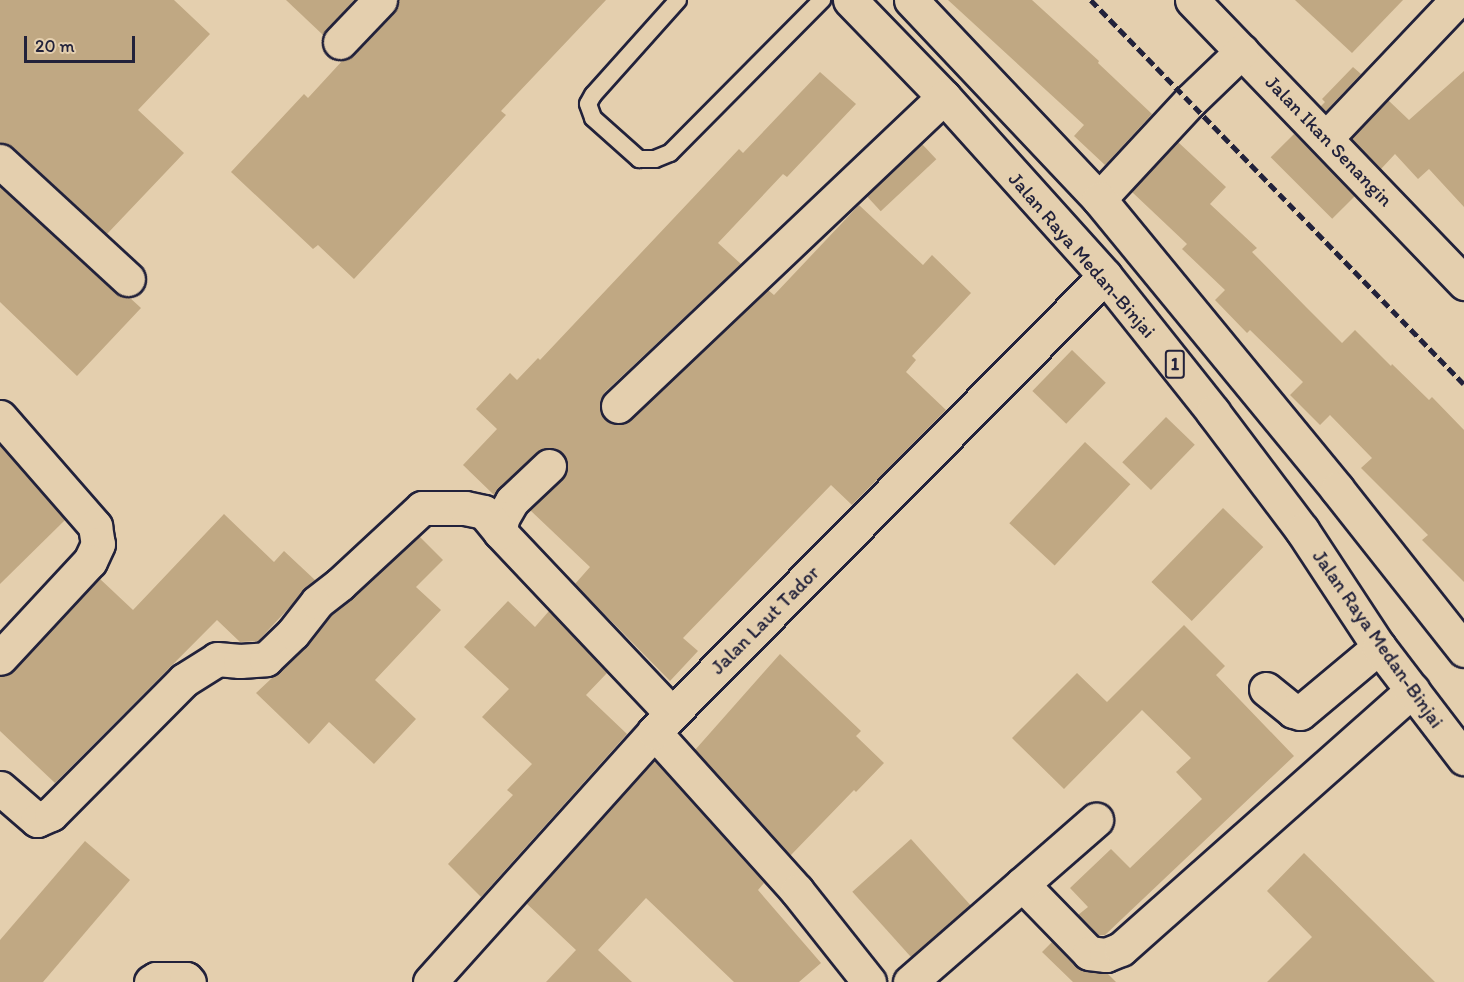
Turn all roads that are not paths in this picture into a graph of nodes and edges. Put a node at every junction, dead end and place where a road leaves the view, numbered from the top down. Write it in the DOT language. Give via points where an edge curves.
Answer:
graph roads {
  1 [pos="380,0"];
  2 [pos="678,0"];
  3 [pos="822,0"];
  4 [pos="850,0"];
  5 [pos="911,0"];
  6 [pos="1192,0"];
  7 [pos="1457,0"];
  8 [pos="340,42"];
  9 [pos="1242,51"];
  10 [pos="944,97"];
  11 [pos="1326,137"];
  12 [pos="0,161"];
  13 [pos="1099,199"];
  14 [pos="1105,276"];
  15 [pos="128,279"];
  16 [pos="1464,283"];
  17 [pos="618,406"];
  18 [pos="0,417"];
  19 [pos="549,466"];
  20 [pos="500,532"];
  21 [pos="1379,647"];
  22 [pos="1464,650"];
  23 [pos="0,658"];
  24 [pos="1266,688"];
  25 [pos="1413,690"];
  26 [pos="663,723"];
  27 [pos="1464,758"];
  28 [pos="0,788"];
  29 [pos="1096,820"];
  30 [pos="1022,884"];
  31 [pos="437,980"];
  32 [pos="151,982"];
  33 [pos="189,982"];
  34 [pos="869,982"];
  35 [pos="910,982"];
  1 -- 8 [label="street"];
  2 -- 3 [label="lane" via="588,104 593,118 639,159 655,159 670,153"];
  4 -- 10 [label="street, Jalan Raya Medan-Binjai / 1"];
  5 -- 13 [label="street, 1"];
  6 -- 9 [label="street, Jalan Ikan Senangin"];
  7 -- 11 [label="street"];
  9 -- 11 [label="street, Jalan Ikan Senangin"];
  9 -- 13 [label="street"];
  10 -- 14 [label="street, Jalan Raya Medan-Binjai / 1"];
  10 -- 17 [label="street"];
  11 -- 16 [label="street, Jalan Ikan Senangin"];
  12 -- 15 [label="street"];
  13 -- 22 [label="street, 1"];
  14 -- 21 [label="street, Jalan Raya Medan-Binjai / 1" via="1295,521"];
  14 -- 26 [label="street, Jalan Laut Tador"];
  18 -- 23 [label="street" via="95,526 98,544 90,561"];
  19 -- 20 [label="street" via="512,501 502,518"];
  20 -- 26 [label="street"];
  20 -- 28 [label="street" via="484,512 422,508 317,602 266,659 217,659 184,680 51,814 37,820"];
  21 -- 24 [label="street" via="1300,713"];
  21 -- 25 [label="street, Jalan Raya Medan-Binjai / 1"];
  25 -- 27 [label="street, Jalan Raya Medan-Binjai / 1"];
  25 -- 30 [label="street" via="1121,949 1106,955 1089,953"];
  26 -- 31 [label="street, Jalan Laut Tador"];
  26 -- 34 [label="street"];
  29 -- 30 [label="street"];
  30 -- 35 [label="street"];
  32 -- 33 [label="street"];
}
